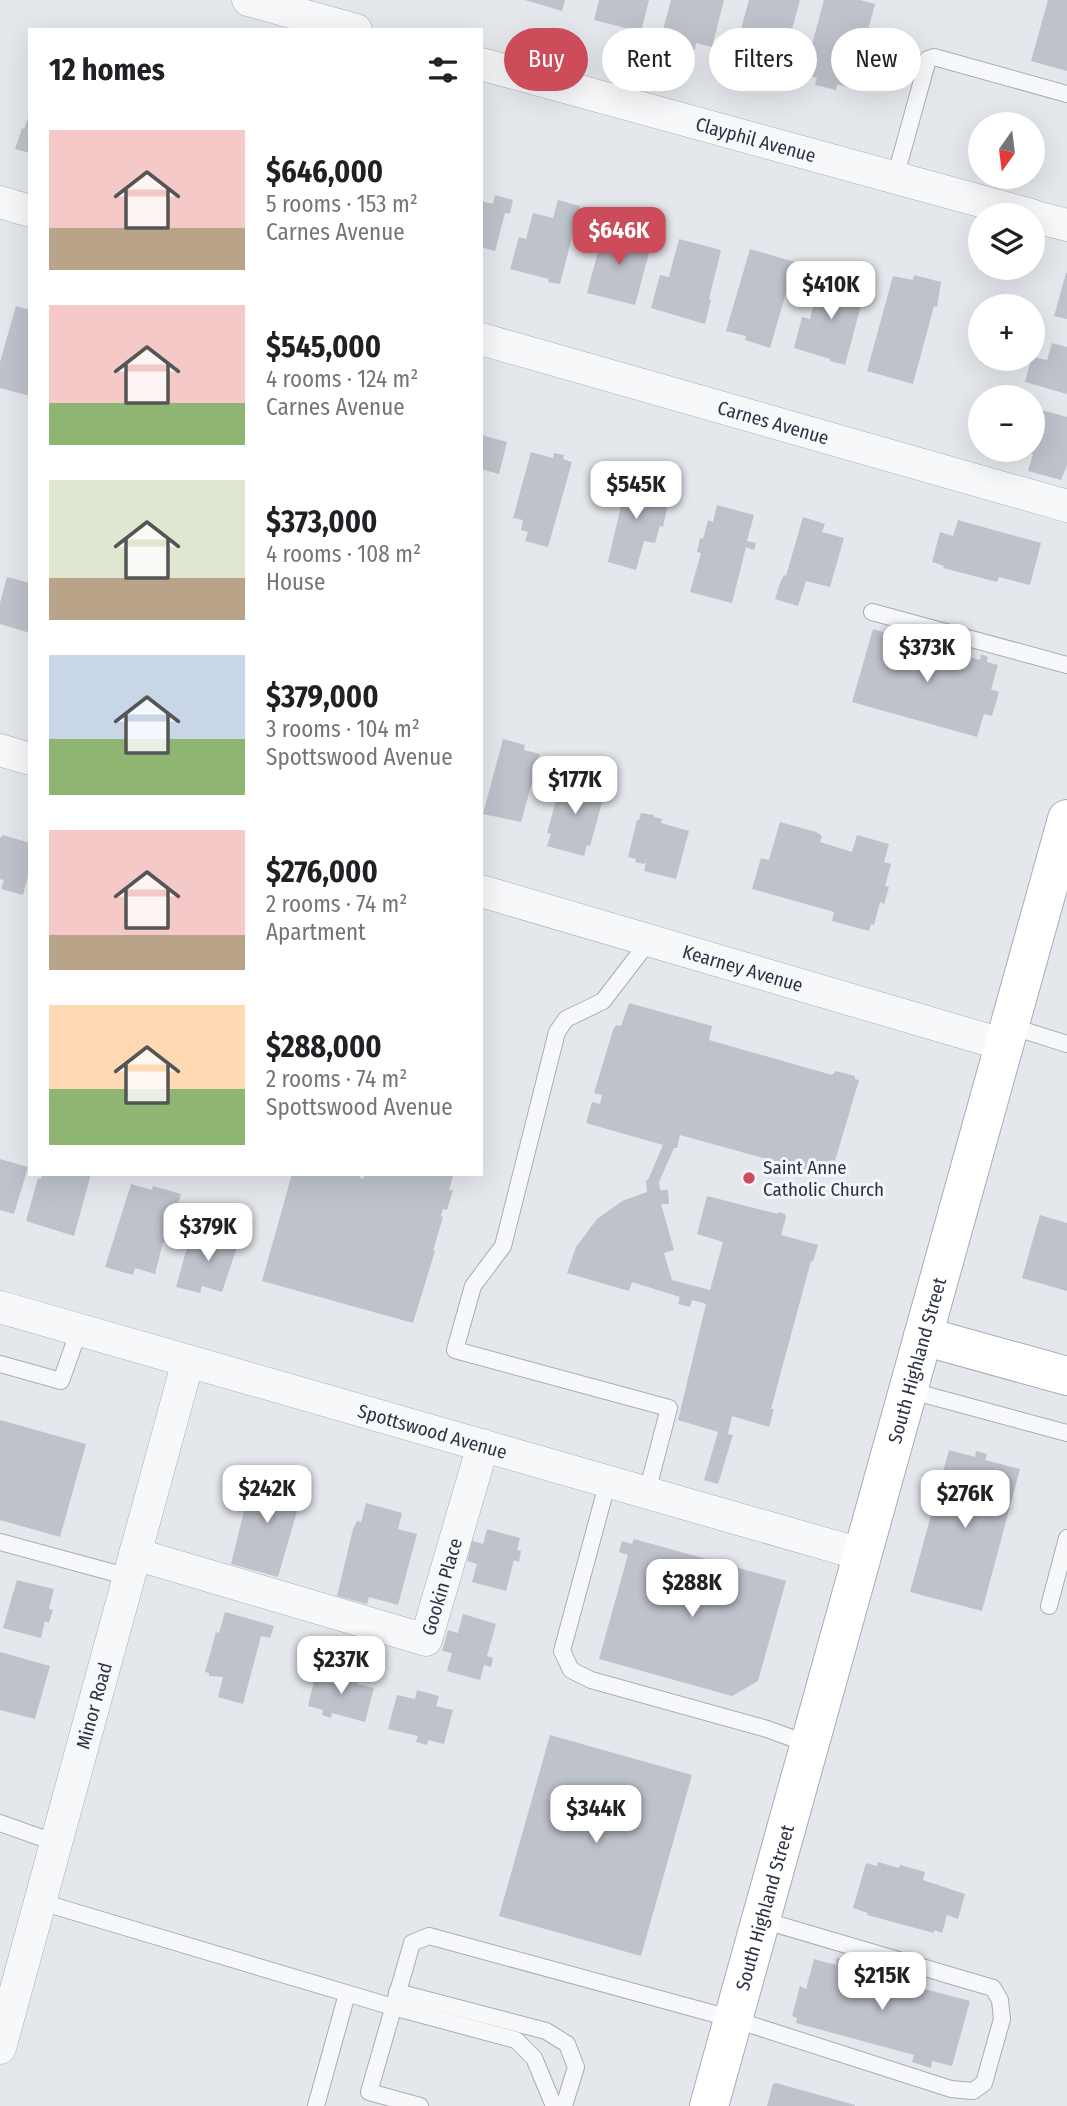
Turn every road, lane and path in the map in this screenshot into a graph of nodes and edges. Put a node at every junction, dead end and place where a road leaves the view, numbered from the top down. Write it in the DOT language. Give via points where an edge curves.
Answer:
graph roads {
  1 [pos="248,0"];
  2 [pos="349,28"];
  3 [pos="483,65"];
  4 [pos="1067,94"];
  5 [pos="894,178"];
  6 [pos="0,202"];
  7 [pos="987,203"];
  8 [pos="28,210"];
  9 [pos="1045,219"];
  10 [pos="1067,225"];
  11 [pos="483,340"];
  12 [pos="1067,506"];
  13 [pos="872,612"];
  14 [pos="1067,665"];
  15 [pos="0,750"];
  16 [pos="28,757"];
  17 [pos="1067,819"];
  18 [pos="483,892"];
  19 [pos="649,941"];
  20 [pos="1007,1036"];
  21 [pos="1067,1044"];
  22 [pos="0,1307"];
  23 [pos="79,1330"];
  24 [pos="923,1336"];
  25 [pos="188,1361"];
  26 [pos="0,1364"];
  27 [pos="1067,1377"];
  28 [pos="908,1390"];
  29 [pos="1067,1433"];
  30 [pos="483,1445"];
  31 [pos="608,1481"];
  32 [pos="647,1492"];
  33 [pos="1067,1538"];
  34 [pos="0,1542"];
  35 [pos="864,1555"];
  36 [pos="132,1566"];
  37 [pos="1049,1606"];
  38 [pos="811,1745"];
  39 [pos="0,1823"];
  40 [pos="56,1843"];
  41 [pos="41,1902"];
  42 [pos="762,1920"];
  43 [pos="347,1994"];
  44 [pos="395,2000"];
  45 [pos="733,2019"];
  46 [pos="0,2048"];
  47 [pos="316,2106"];
  48 [pos="420,2106"];
  49 [pos="554,2106"];
  50 [pos="564,2106"];
  51 [pos="709,2106"];
  1 -- 2 [label="street"];
  3 -- 5 [label="street, Clayphil Avenue"];
  4 -- 5 [label="lane" via="934,57 928,60"];
  5 -- 7 [label="street, Clayphil Avenue"];
  6 -- 8 [label="street"];
  9 -- 10 [label="street, Clayphil Avenue"];
  11 -- 12 [label="street, Carnes Avenue"];
  13 -- 14 [label="lane"];
  15 -- 16 [label="street"];
  17 -- 20 [label="main road, South Highland Street"];
  18 -- 19 [label="street, Kearney Avenue"];
  19 -- 20 [label="street, Kearney Avenue"];
  19 -- 32 [label="lane" via="603,1002 566,1019 556,1032 503,1246 473,1286 455,1350 669,1408"];
  20 -- 21 [label="lane"];
  20 -- 24 [label="main road, South Highland Street"];
  22 -- 23 [label="street, Spottswood Avenue"];
  23 -- 25 [label="street, Spottswood Avenue"];
  23 -- 26 [label="lane" via="61,1381"];
  24 -- 27 [label="main road"];
  24 -- 28 [label="main road, South Highland Street"];
  25 -- 30 [label="street, Spottswood Avenue"];
  25 -- 36 [label="street, Minor Road"];
  28 -- 29 [label="lane"];
  28 -- 35 [label="main road, South Highland Street"];
  30 -- 31 [label="street, Spottswood Avenue"];
  30 -- 36 [label="street, Gookin Place" via="426,1640"];
  31 -- 32 [label="street, Spottswood Avenue"];
  31 -- 38 [label="lane" via="562,1651 572,1670 592,1680"];
  32 -- 35 [label="street, Spottswood Avenue"];
  33 -- 37 [label="lane"];
  34 -- 36 [label="lane"];
  35 -- 38 [label="main road, South Highland Street"];
  36 -- 40 [label="street, Minor Road"];
  38 -- 42 [label="main road, South Highland Street"];
  39 -- 40 [label="lane"];
  40 -- 41 [label="street, Minor Road"];
  41 -- 43 [label="lane"];
  41 -- 46 [label="street, Minor Road"];
  42 -- 45 [label="main road, South Highland Street"];
  42 -- 45 [label="lane" via="993,1988 1002,2019 984,2083 973,2091 951,2089"];
  43 -- 44 [label="lane"];
  43 -- 47 [label="lane"];
  44 -- 45 [label="lane" via="411,1942 429,1936"];
  44 -- 48 [label="lane" via="369,2092"];
  44 -- 49 [label="lane" via="516,2040 534,2057"];
  44 -- 50 [label="lane" via="546,2031 567,2043 576,2067"];
  45 -- 51 [label="main road, South Highland Street"];
}
